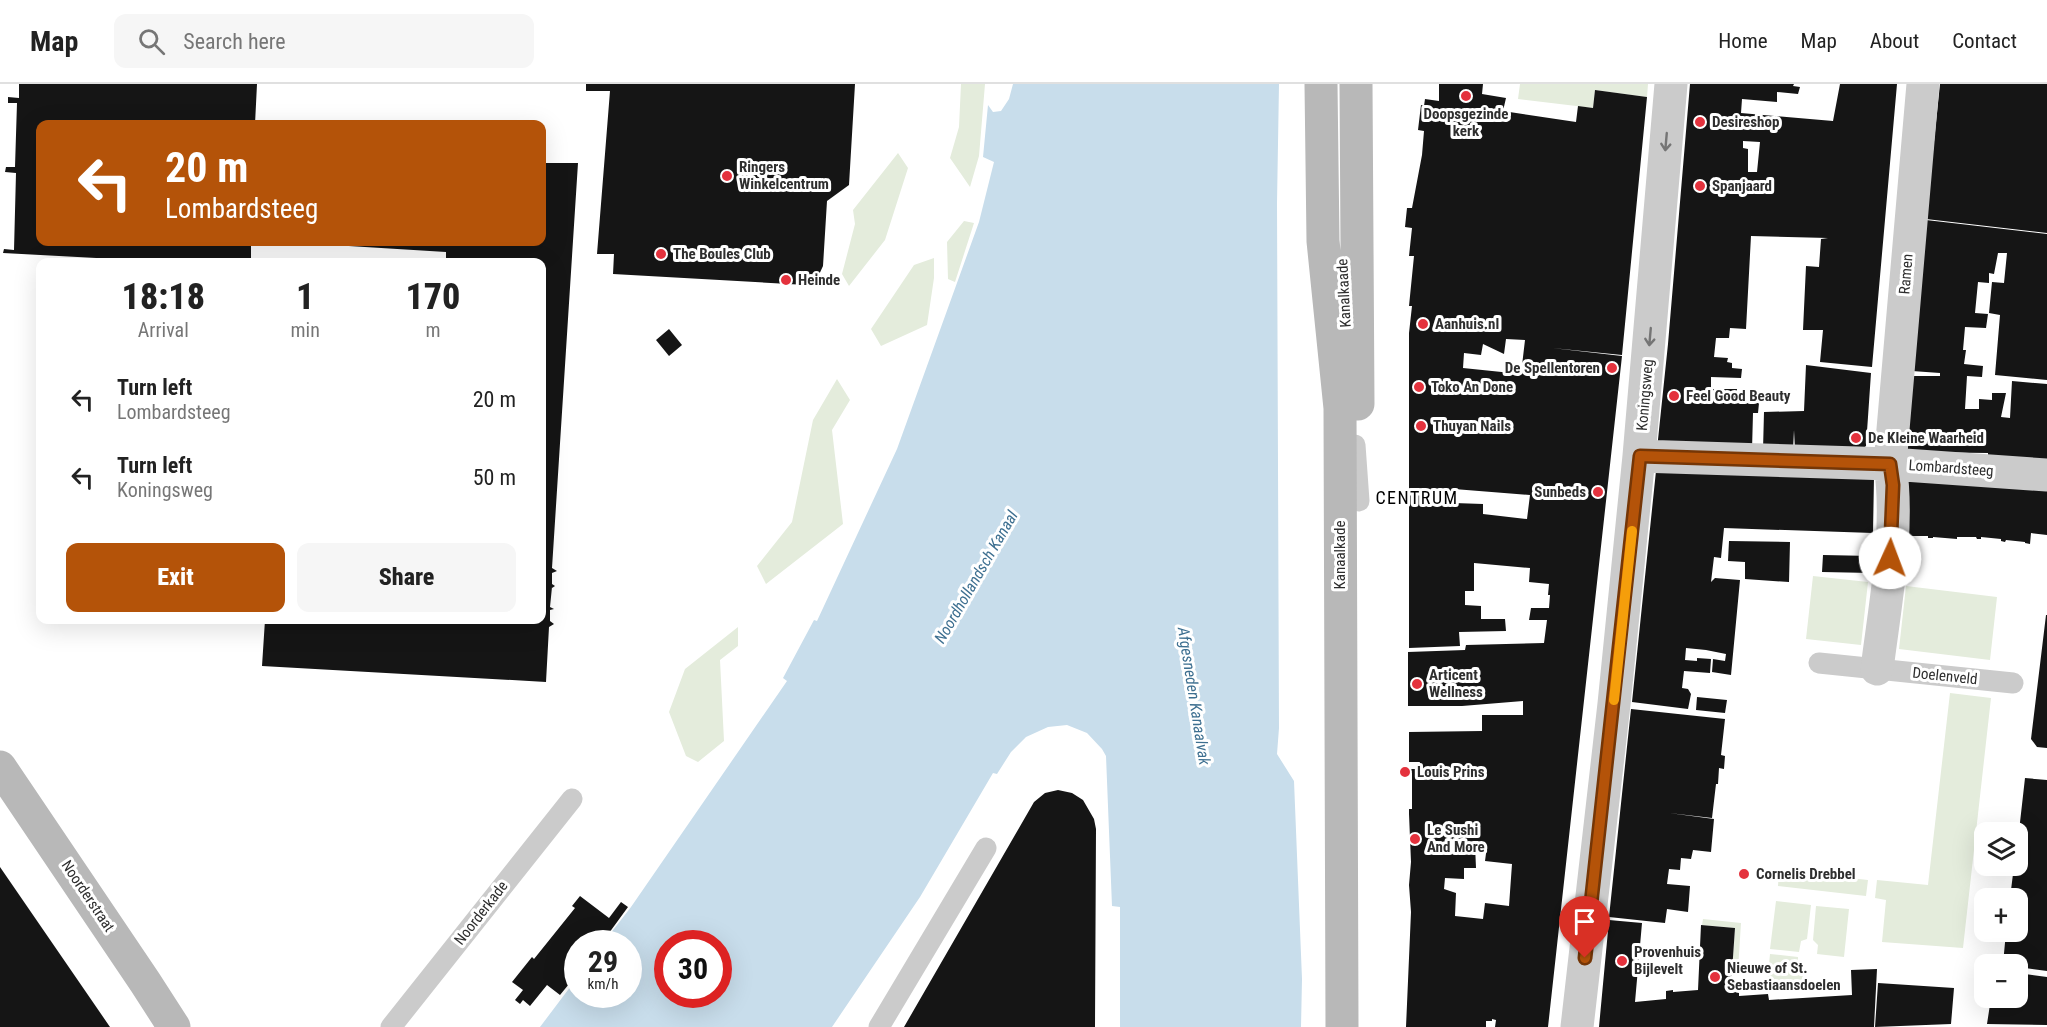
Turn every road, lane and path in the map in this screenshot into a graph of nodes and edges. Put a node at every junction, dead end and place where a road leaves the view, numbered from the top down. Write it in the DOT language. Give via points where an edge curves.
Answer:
graph roads {
  1 [pos="1321,84"];
  2 [pos="1340,84"];
  3 [pos="1356,84"];
  4 [pos="1671,84"];
  5 [pos="1923,84"];
  6 [pos="1640,456"];
  7 [pos="1890,464"];
  8 [pos="2047,475"];
  9 [pos="1359,501"];
  10 [pos="1819,663"];
  11 [pos="1877,669"];
  12 [pos="2013,683"];
  13 [pos="0,767"];
  14 [pos="572,799"];
  15 [pos="986,848"];
  16 [pos="174,1027"];
  17 [pos="391,1027"];
  18 [pos="879,1027"];
  19 [pos="1342,1027"];
  20 [pos="1360,1027"];
  21 [pos="1577,1027"];
  1 -- 19 [label="street, Kanaalkade" via="1323,242 1340,408"];
  2 -- 9 [label="lane, Kanalkaade" via="1342,288"];
  3 -- 9 [label="street, Kanaalkade"];
  4 -- 6 [label="street, Koningsweg, one-way"];
  5 -- 7 [label="street, Ramen"];
  6 -- 7 [label="street, Lombardsteeg"];
  6 -- 21 [label="street, Koningsweg"];
  7 -- 8 [label="street, Lombardsteeg"];
  7 -- 11 [label="street" via="1890,558"];
  9 -- 20 [label="street, Kanaalkade"];
  10 -- 11 [label="lane, Doelenveld"];
  11 -- 12 [label="lane, Doelenveld"];
  13 -- 16 [label="street, Noorderstraat"];
  14 -- 17 [label="lane, Noorderkade"];
  15 -- 18 [label="lane"];
}
